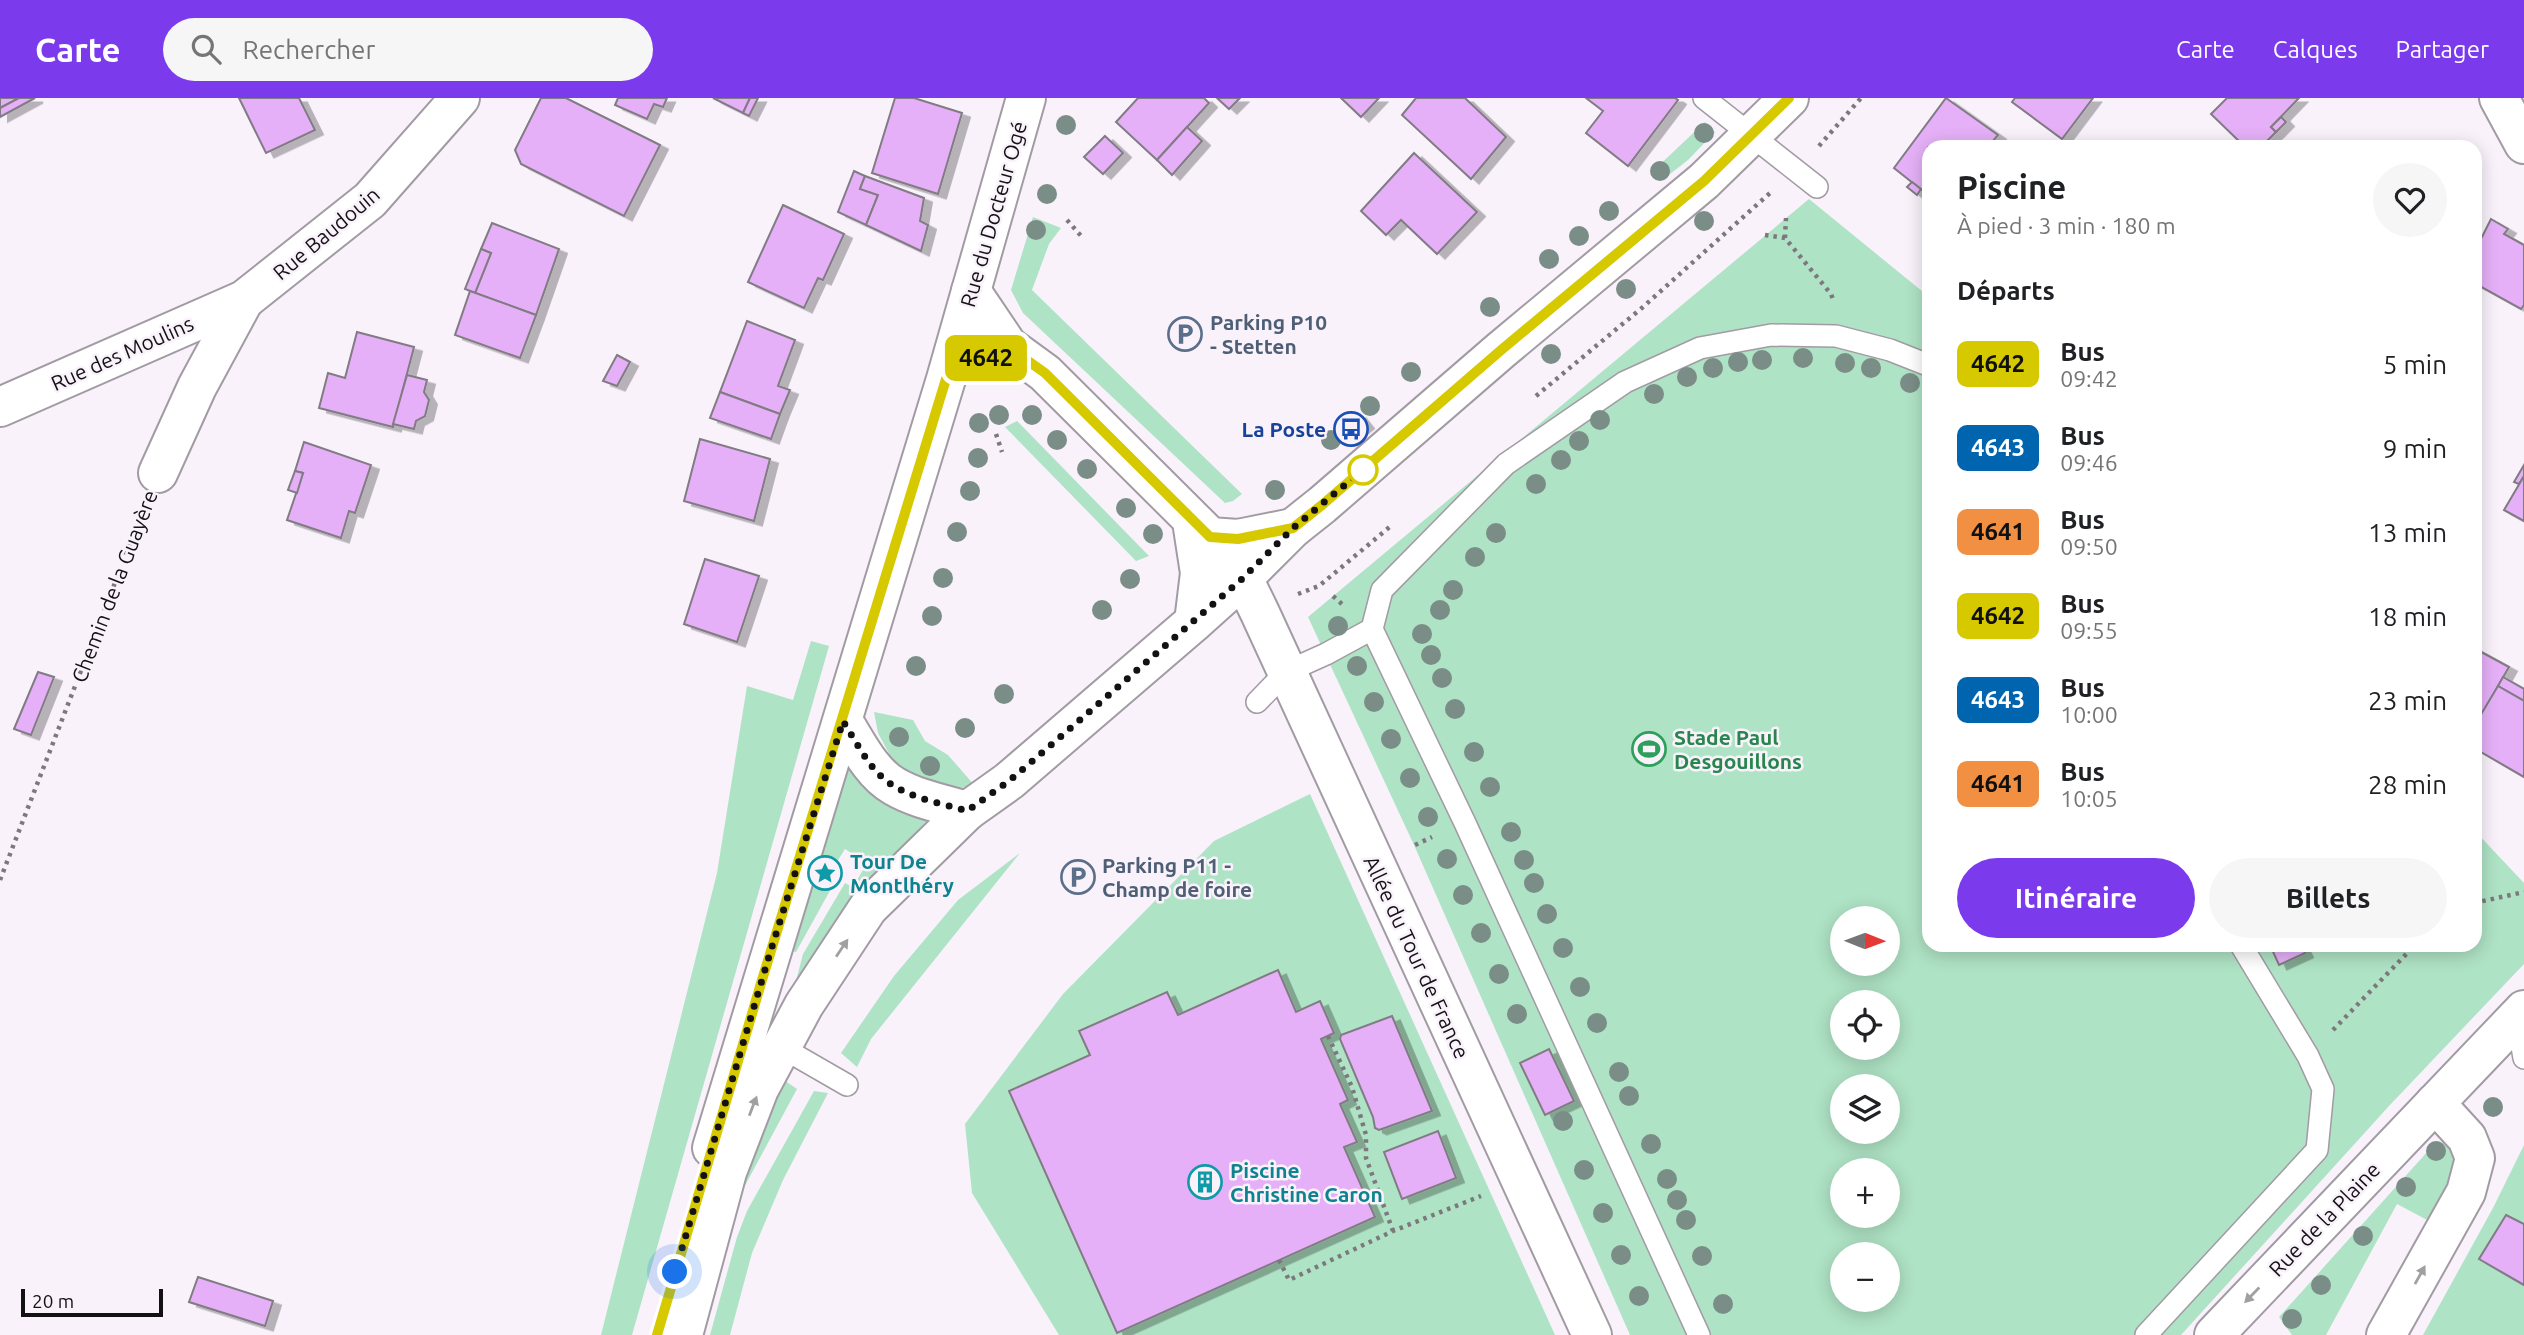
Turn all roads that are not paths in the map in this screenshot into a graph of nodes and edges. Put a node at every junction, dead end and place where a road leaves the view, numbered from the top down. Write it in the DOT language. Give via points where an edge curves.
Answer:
graph roads {
  1 [pos="460,98"];
  2 [pos="1704,98"];
  3 [pos="1789,98"];
  4 [pos="2499,98"];
  5 [pos="1018,101"];
  6 [pos="1751,135"];
  7 [pos="2524,144"];
  8 [pos="1817,187"];
  9 [pos="971,291"];
  10 [pos="244,300"];
  11 [pos="1007,346"];
  12 [pos="1922,363"];
  13 [pos="946,379"];
  14 [pos="0,407"];
  15 [pos="158,473"];
  16 [pos="1293,528"];
  17 [pos="1201,529"];
  18 [pos="1243,578"];
  19 [pos="1194,622"];
  20 [pos="1372,629"];
  21 [pos="1286,671"];
  22 [pos="1257,702"];
  23 [pos="843,721"];
  24 [pos="967,811"];
  25 [pos="2245,952"];
  26 [pos="2520,1013"];
  27 [pos="781,1047"];
  28 [pos="2524,1058"];
  29 [pos="847,1085"];
  30 [pos="2435,1104"];
  31 [pos="657,1335"];
  32 [pos="683,1335"];
  33 [pos="1592,1335"];
  34 [pos="1699,1335"];
  35 [pos="2146,1335"];
  36 [pos="2214,1335"];
  37 [pos="2386,1335"];
  1 -- 10 [label="main road, Rue Baudouin" via="370,200"];
  2 -- 6 [label="lane"];
  3 -- 6 [label="main road"];
  4 -- 7 [label="main road"];
  5 -- 9 [label="main road, Rue du Docteur Ogé"];
  6 -- 8 [label="lane"];
  6 -- 16 [label="main road" via="1704,181"];
  9 -- 11 [label="main road"];
  9 -- 13 [label="main road, Rue du Docteur Ogé"];
  10 -- 14 [label="main road, Rue des Moulins"];
  10 -- 15 [label="main road, Chemin de la Guayère"];
  11 -- 13 [label="main road"];
  11 -- 17 [label="main road, Allée du Tour de France" via="1045,373"];
  12 -- 20 [label="lane" via="1836,336 1771,335 1700,348 1625,382 1506,464 1382,590"];
  13 -- 23 [label="main road, Rue du Docteur Ogé"];
  16 -- 17 [label="main road" via="1238,539"];
  16 -- 18 [label="main road"];
  17 -- 18 [label="main road, Allée du Tour de France"];
  17 -- 19 [label="main road"];
  18 -- 19 [label="main road"];
  18 -- 21 [label="main road, Allée du Tour de France"];
  19 -- 24 [label="main road" via="1009,781"];
  20 -- 21 [label="lane"];
  20 -- 34 [label="lane"];
  21 -- 22 [label="lane"];
  21 -- 33 [label="main road, Allée du Tour de France"];
  23 -- 24 [label="main road" via="869,762 892,785"];
  23 -- 31 [label="main road, Rue du Docteur Ogé"];
  27 -- 24 [label="main road, one-way" via="868,908"];
  25 -- 35 [label="lane" via="2323,1089 2317,1150"];
  26 -- 28 [label="lane"];
  26 -- 30 [label="main road, Rue de la Plaine"];
  27 -- 29 [label="lane"];
  32 -- 27 [label="main road, one-way" via="727,1172 759,1089"];
  30 -- 36 [label="main road, Rue de la Plaine, one-way"];
  37 -- 30 [label="main road, one-way" via="2466,1192 2475,1158 2467,1138"];
}
